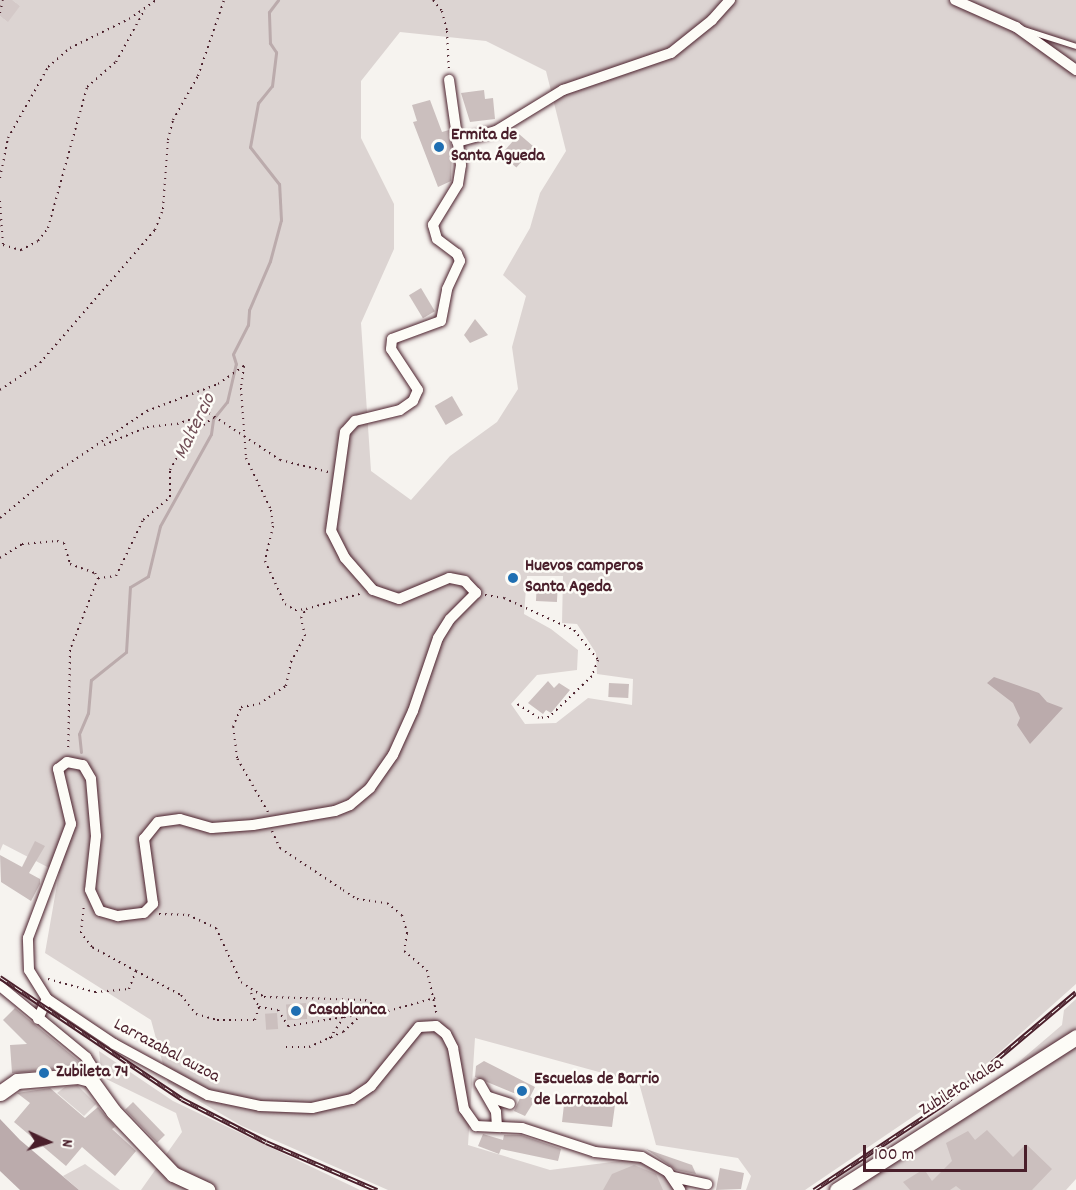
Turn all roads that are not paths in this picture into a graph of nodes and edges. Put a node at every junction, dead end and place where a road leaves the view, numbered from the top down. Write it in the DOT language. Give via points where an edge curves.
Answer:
graph roads {
  1 [pos="730,0"];
  2 [pos="955,0"];
  3 [pos="1016,27"];
  4 [pos="1076,46"];
  5 [pos="1076,70"];
  6 [pos="449,80"];
  7 [pos="457,142"];
  8 [pos="0,986"];
  9 [pos="47,999"];
  10 [pos="38,1019"];
  11 [pos="1076,1037"];
  12 [pos="90,1079"];
  13 [pos="480,1084"];
  14 [pos="5,1088"];
  15 [pos="489,1097"];
  16 [pos="510,1104"];
  17 [pos="497,1126"];
  18 [pos="673,1177"];
  19 [pos="707,1184"];
  20 [pos="207,1190"];
  21 [pos="680,1190"];
  22 [pos="837,1190"];
  1 -- 7 [label="street" via="671,53 563,90 496,131"];
  2 -- 3 [label="street"];
  3 -- 4 [label="lane"];
  3 -- 5 [label="street"];
  6 -- 7 [label="street"];
  7 -- 9 [label="street" via="461,165 458,184 433,225 437,239 460,261 447,289 441,321 392,339 391,349 418,390 413,401 400,410 355,421 345,432 331,531 345,558 373,590 399,599 449,578 465,581 476,593 438,638 409,720 393,755 370,788 350,805 335,811 271,822 212,828 180,819 158,822 144,839 153,904 144,913 118,916 100,911 92,894 96,836 93,790 83,765 67,762 58,769 71,824 28,938 29,970"];
  8 -- 10 [label="street"];
  9 -- 10 [label="street"];
  9 -- 17 [label="street, Larrazabal auzoa" via="114,1044 208,1095 260,1106 312,1108 352,1099 371,1086 418,1027 436,1026 446,1034 453,1048 464,1109 476,1126"];
  10 -- 12 [label="street" via="86,1058 93,1068"];
  11 -- 22 [label="street, Zubileta kalea"];
  12 -- 14 [label="street" via="78,1076"];
  12 -- 20 [label="street" via="113,1111 173,1174"];
  13 -- 15 [label="street"];
  15 -- 16 [label="street"];
  15 -- 17 [label="street"];
  17 -- 18 [label="street" via="545,1133 595,1152 642,1157"];
  18 -- 19 [label="street"];
  18 -- 21 [label="street"];
}
